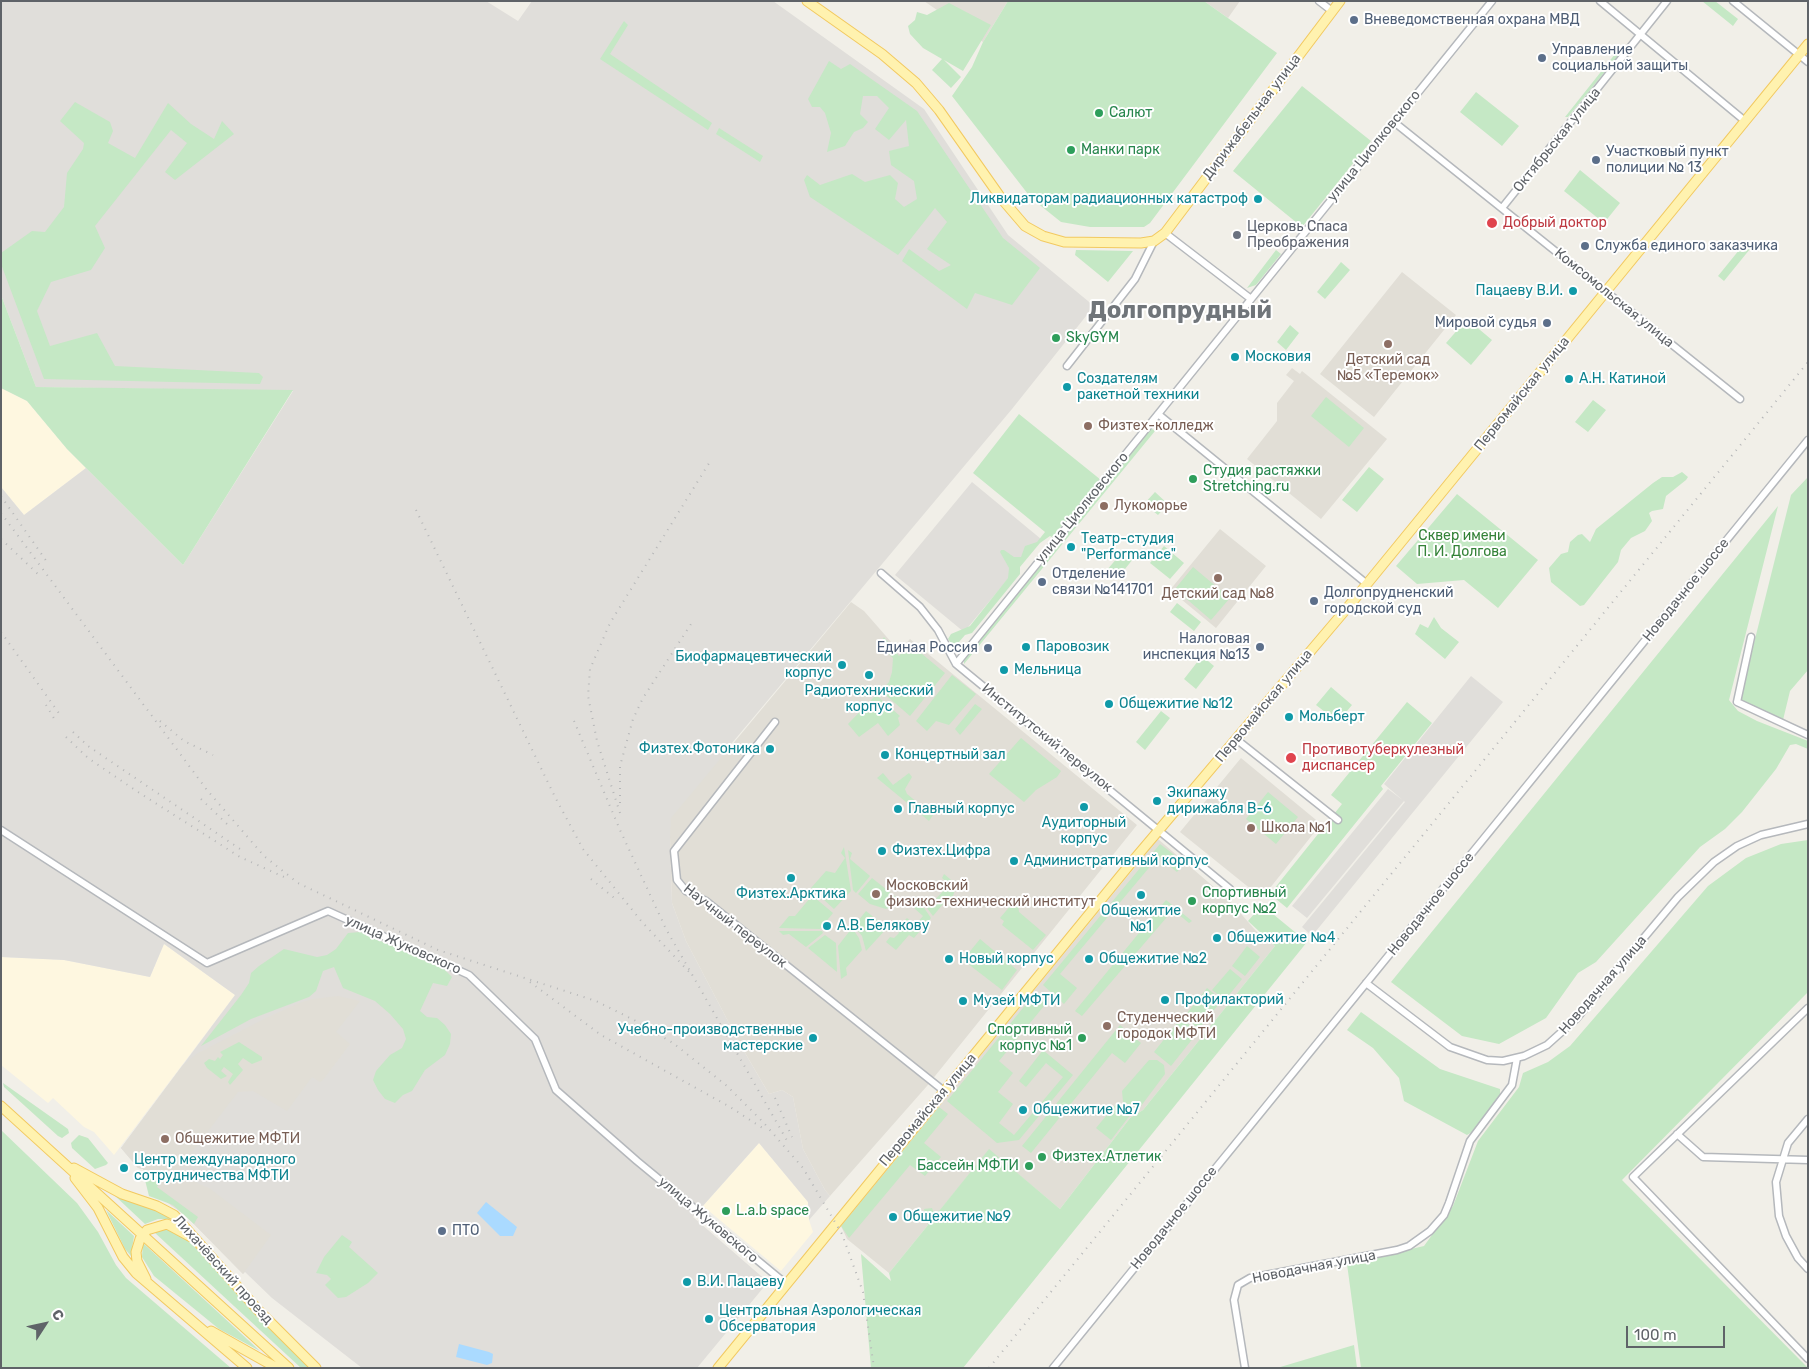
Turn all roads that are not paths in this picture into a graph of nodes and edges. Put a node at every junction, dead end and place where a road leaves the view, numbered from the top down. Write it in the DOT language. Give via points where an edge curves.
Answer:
graph roads {
  1 [pos="807,1"];
  2 [pos="1319,1"];
  3 [pos="1340,1"];
  4 [pos="1492,1"];
  5 [pos="1600,1"];
  6 [pos="1667,1"];
  7 [pos="1733,1"];
  8 [pos="1332,11"];
  9 [pos="1640,34"];
  10 [pos="1808,44"];
  11 [pos="1799,55"];
  12 [pos="1808,62"];
  13 [pos="1745,121"];
  14 [pos="1394,122"];
  15 [pos="1502,208"];
  16 [pos="1165,233"];
  17 [pos="1154,241"];
  18 [pos="1606,291"];
  19 [pos="1251,299"];
  20 [pos="1066,366"];
  21 [pos="1740,399"];
  22 [pos="1158,414"];
  23 [pos="1808,440"];
  24 [pos="881,573"];
  25 [pos="1367,584"];
  26 [pos="1751,637"];
  27 [pos="956,664"];
  28 [pos="775,722"];
  29 [pos="1808,735"];
  30 [pos="1236,739"];
  31 [pos="1338,820"];
  32 [pos="1808,824"];
  33 [pos="1,830"];
  34 [pos="1159,830"];
  35 [pos="1230,889"];
  36 [pos="1366,983"];
  37 [pos="1808,1008"];
  38 [pos="1517,1058"];
  39 [pos="944,1091"];
  40 [pos="1,1106"];
  41 [pos="1808,1119"];
  42 [pos="1677,1134"];
  43 [pos="1782,1160"];
  44 [pos="1808,1160"];
  45 [pos="65,1164"];
  46 [pos="142,1234"];
  47 [pos="204,1246"];
  48 [pos="1808,1269"];
  49 [pos="785,1283"];
  50 [pos="150,1285"];
  51 [pos="195,1323"];
  52 [pos="1808,1359"];
  53 [pos="247,1368"];
  54 [pos="277,1368"];
  55 [pos="289,1368"];
  56 [pos="316,1368"];
  57 [pos="718,1368"];
  58 [pos="1053,1368"];
  59 [pos="1245,1368"];
  1 -- 17 [label="main road" via="882,54 916,83 939,110 1000,198 1031,230 1064,242"];
  2 -- 8 [label="street"];
  3 -- 8 [label="main road, Дирижабельная улица"];
  4 -- 14 [label="street, улица Циолковского"];
  5 -- 9 [label="street"];
  6 -- 9 [label="street, Октябрьская улица"];
  7 -- 11 [label="street"];
  8 -- 16 [label="main road, Дирижабельная улица"];
  9 -- 13 [label="street"];
  9 -- 15 [label="street, Октябрьская улица"];
  10 -- 11 [label="main road, Первомайская улица"];
  11 -- 12 [label="street"];
  11 -- 13 [label="main road, Первомайская улица"];
  13 -- 18 [label="main road, Первомайская улица"];
  14 -- 15 [label="street, Комсомольская улица"];
  14 -- 19 [label="street, улица Циолковского"];
  15 -- 18 [label="street, Комсомольская улица"];
  16 -- 17 [label="main road, Дирижабельная улица"];
  16 -- 19 [label="street"];
  17 -- 20 [label="street" via="1135,278"];
  18 -- 21 [label="street, Комсомольская улица"];
  18 -- 25 [label="main road, Первомайская улица"];
  19 -- 22 [label="street, улица Циолковского"];
  22 -- 25 [label="street"];
  22 -- 27 [label="street, улица Циолковского"];
  23 -- 36 [label="street, Новодачное шоссе"];
  24 -- 27 [label="street, Институтский переулок" via="920,608 938,630"];
  25 -- 30 [label="main road, Первомайская улица"];
  26 -- 29 [label="street" via="1737,702"];
  27 -- 34 [label="street, Институтский переулок"];
  28 -- 39 [label="street, Научный переулок" via="674,851 677,880 686,891 706,901"];
  30 -- 31 [label="street"];
  30 -- 34 [label="main road, Первомайская улица"];
  32 -- 38 [label="street, Новодачная улица" via="1761,835 1714,862 1678,897 1560,1035 1534,1053"];
  33 -- 49 [label="street, улица Жуковского" via="207,963 328,911 469,975 535,1039 556,1090"];
  34 -- 35 [label="street, Институтский переулок"];
  34 -- 39 [label="main road, Первомайская улица"];
  36 -- 38 [label="street" via="1450,1048 1487,1060"];
  36 -- 58 [label="street, Новодачное шоссе"];
  37 -- 42 [label="street"];
  38 -- 59 [label="street, Новодачная улица" via="1512,1085 1470,1141 1444,1215 1430,1231 1409,1246 1397,1250 1250,1278 1238,1285 1234,1300"];
  39 -- 49 [label="main road, Первомайская улица"];
  40 -- 45 [label="main road, Лихачёвский проезд"];
  41 -- 43 [label="street" via="1788,1143"];
  42 -- 43 [label="street" via="1703,1157"];
  42 -- 52 [label="street" via="1633,1177"];
  43 -- 44 [label="street"];
  43 -- 48 [label="street" via="1776,1182 1779,1216 1798,1258"];
  45 -- 46 [label="main road, Лихачёвский проезд"];
  45 -- 47 [label="main road, Лихачёвский проезд" via="122,1194 165,1209"];
  45 -- 50 [label="main road, Лихачёвский проезд" via="98,1208 128,1265"];
  46 -- 47 [label="main road" via="153,1226 167,1224"];
  46 -- 50 [label="main road" via="137,1244 137,1261"];
  46 -- 55 [label="main road, Лихачёвский проезд"];
  47 -- 56 [label="main road, Лихачёвский проезд" via="258,1310"];
  49 -- 57 [label="main road, Первомайская улица"];
  50 -- 51 [label="main road, Лихачёвский проезд"];
  51 -- 53 [label="main road"];
  51 -- 54 [label="main road"];
}
